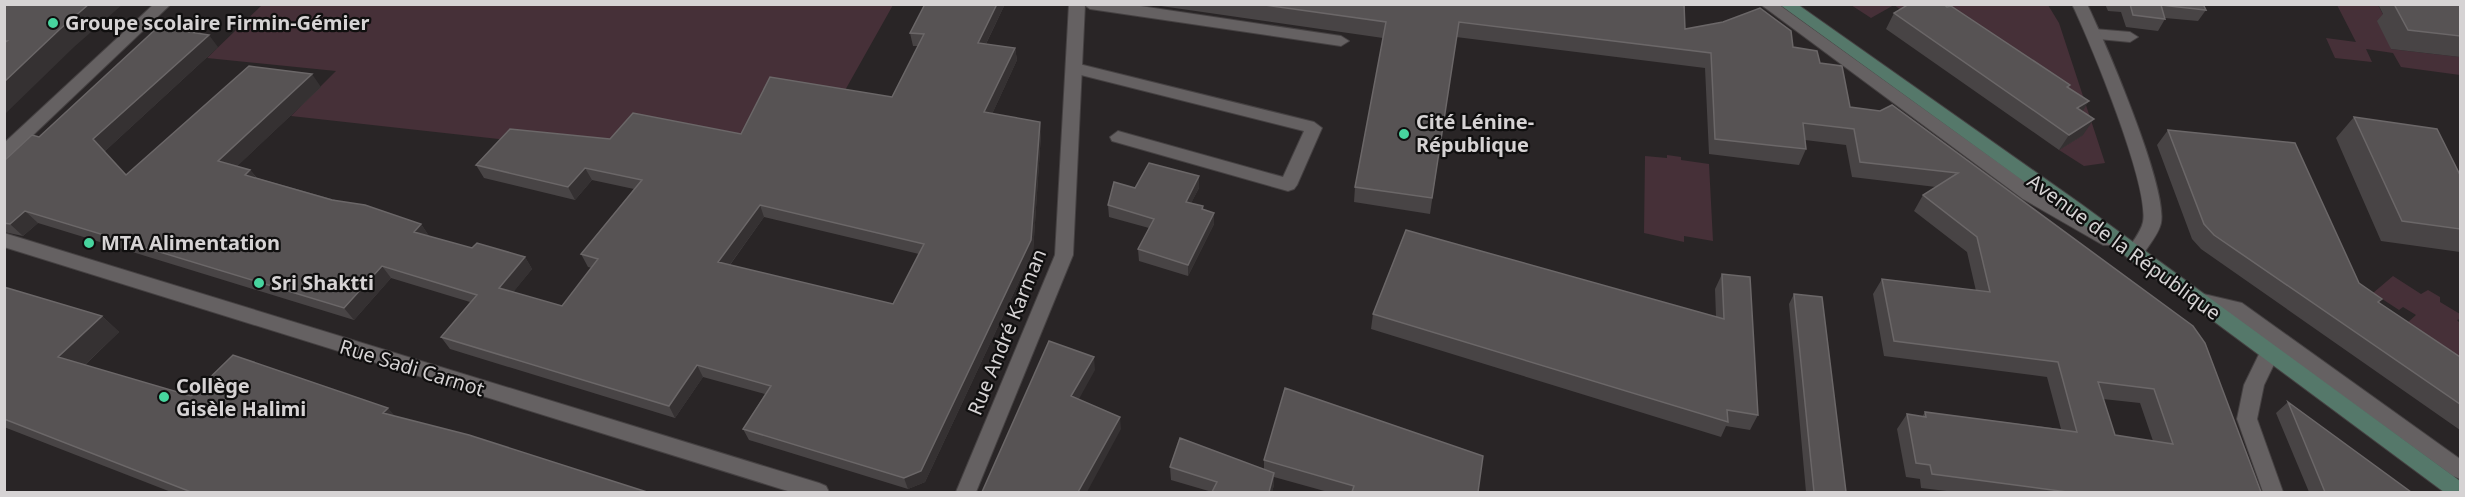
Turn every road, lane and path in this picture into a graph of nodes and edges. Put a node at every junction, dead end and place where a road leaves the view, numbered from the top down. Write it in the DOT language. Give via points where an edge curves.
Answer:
graph roads {
  1 [pos="164,4"];
  2 [pos="1077,4"];
  3 [pos="1090,4"];
  4 [pos="1767,4"];
  5 [pos="1786,4"];
  6 [pos="2079,4"];
  7 [pos="2094,34"];
  8 [pos="2130,37"];
  9 [pos="1341,41"];
  10 [pos="1075,68"];
  11 [pos="1118,137"];
  12 [pos="4,153"];
  13 [pos="4,240"];
  14 [pos="2134,254"];
  15 [pos="2194,298"];
  16 [pos="2269,354"];
  17 [pos="2460,470"];
  18 [pos="819,492"];
  19 [pos="966,492"];
  20 [pos="2273,492"];
  21 [pos="2460,492"];
  1 -- 12 [label="street"];
  2 -- 10 [label="street, Rue André Karman"];
  3 -- 9 [label="street"];
  4 -- 14 [label="street" via="2028,194"];
  5 -- 14 [label="main road, Avenue de la République"];
  6 -- 7 [label="street"];
  7 -- 8 [label="street"];
  7 -- 14 [label="street" via="2150,190 2152,223"];
  10 -- 11 [label="street" via="1314,128 1288,185"];
  10 -- 19 [label="street, Rue André Karman" via="1064,255"];
  13 -- 18 [label="street, Rue Sadi Carnot"];
  14 -- 15 [label="main road, Avenue de la République"];
  15 -- 16 [label="main road, Avenue de la République"];
  15 -- 17 [label="street" via="2235,308"];
  16 -- 20 [label="street" via="2254,385 2247,419"];
  16 -- 21 [label="main road, Avenue de la République"];
}
